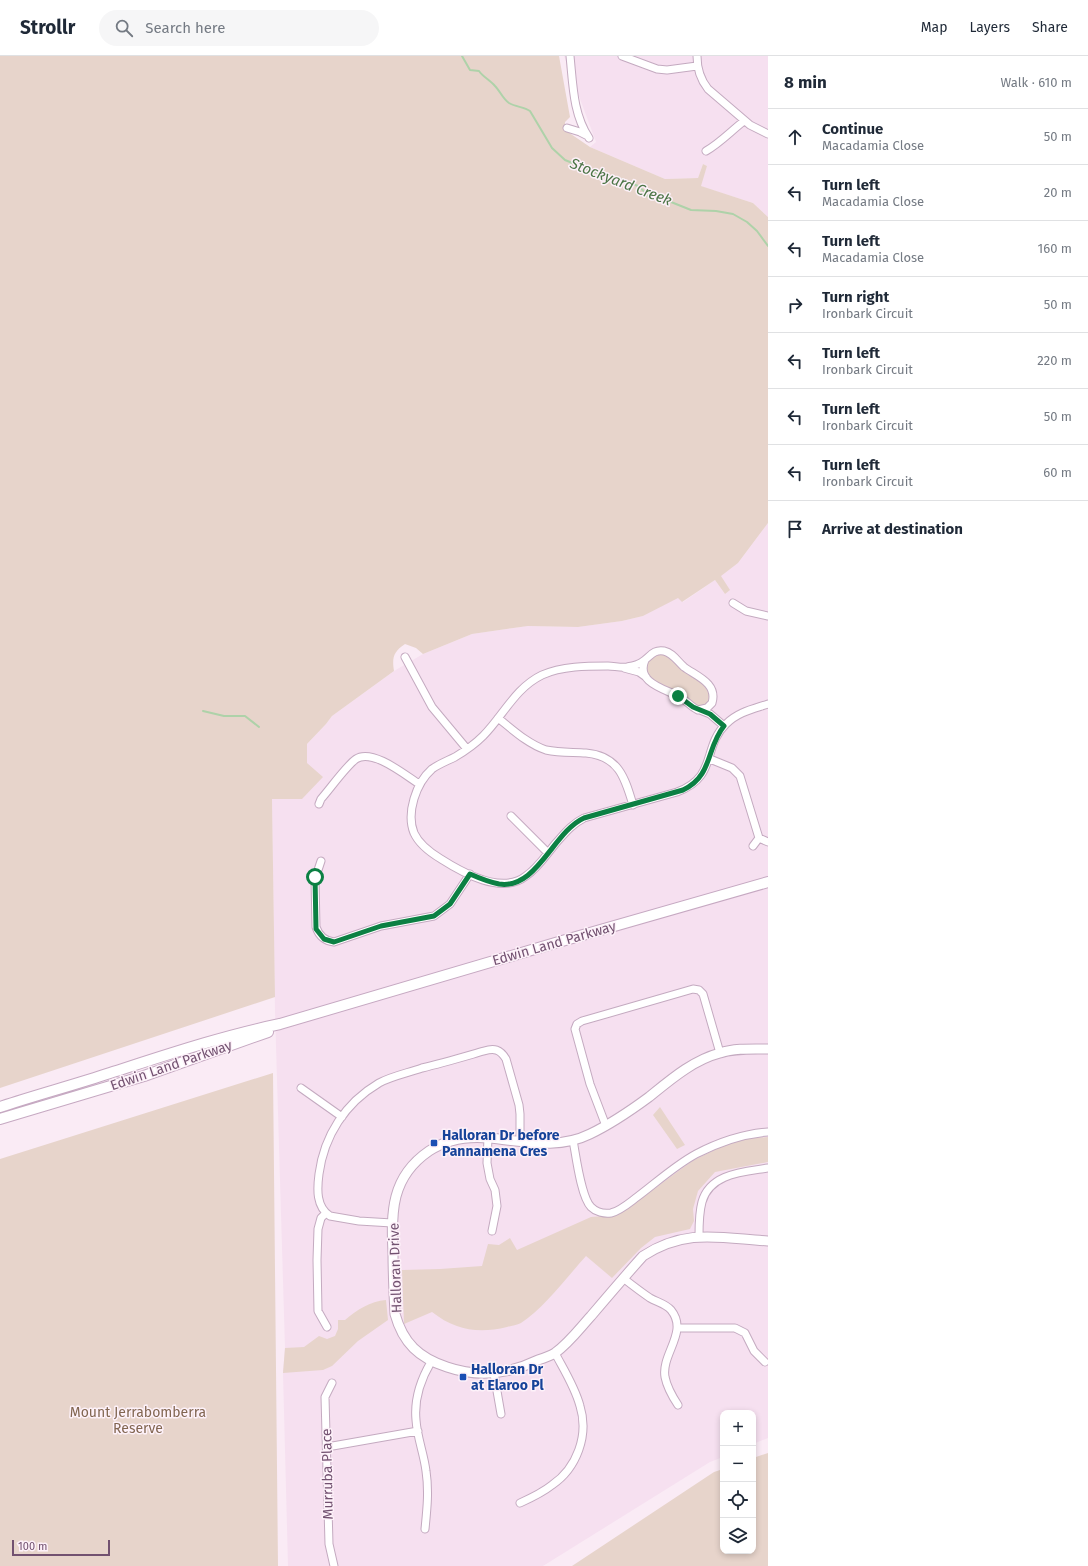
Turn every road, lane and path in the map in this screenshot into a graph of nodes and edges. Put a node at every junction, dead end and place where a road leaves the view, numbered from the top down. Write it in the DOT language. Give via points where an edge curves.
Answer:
graph roads {
  1 [pos="570,56"];
  2 [pos="622,56"];
  3 [pos="697,56"];
  4 [pos="697,66"];
  5 [pos="744,121"];
  6 [pos="567,128"];
  7 [pos="768,134"];
  8 [pos="706,152"];
  9 [pos="733,603"];
  10 [pos="768,616"];
  11 [pos="405,656"];
  12 [pos="645,660"];
  13 [pos="622,667"];
  14 [pos="646,678"];
  15 [pos="713,701"];
  16 [pos="768,704"];
  17 [pos="700,710"];
  18 [pos="498,718"];
  19 [pos="724,726"];
  20 [pos="467,749"];
  21 [pos="710,759"];
  22 [pos="419,784"];
  23 [pos="319,804"];
  24 [pos="633,805"];
  25 [pos="511,816"];
  26 [pos="759,838"];
  27 [pos="768,842"];
  28 [pos="753,846"];
  29 [pos="548,853"];
  30 [pos="321,861"];
  31 [pos="470,874"];
  32 [pos="768,882"];
  33 [pos="341,1006"];
  34 [pos="768,1049"];
  35 [pos="720,1053"];
  36 [pos="301,1088"];
  37 [pos="0,1107"];
  38 [pos="342,1117"];
  39 [pos="0,1119"];
  40 [pos="606,1126"];
  41 [pos="768,1132"];
  42 [pos="488,1137"];
  43 [pos="572,1140"];
  44 [pos="520,1141"];
  45 [pos="768,1168"];
  46 [pos="326,1213"];
  47 [pos="392,1223"];
  48 [pos="492,1231"];
  49 [pos="699,1236"];
  50 [pos="768,1242"];
  51 [pos="623,1278"];
  52 [pos="326,1328"];
  53 [pos="678,1328"];
  54 [pos="555,1353"];
  55 [pos="431,1362"];
  56 [pos="765,1362"];
  57 [pos="494,1374"];
  58 [pos="332,1383"];
  59 [pos="678,1405"];
  60 [pos="501,1414"];
  61 [pos="418,1431"];
  62 [pos="327,1447"];
  63 [pos="520,1504"];
  64 [pos="425,1529"];
  65 [pos="334,1566"];
  1 -- 6 [label="street" via="576,110 590,140 580,132"];
  2 -- 4 [label="street" via="657,70"];
  3 -- 4 [label="street"];
  4 -- 5 [label="street" via="702,82"];
  5 -- 7 [label="street"];
  5 -- 8 [label="street"];
  9 -- 10 [label="street" via="746,611"];
  11 -- 20 [label="street" via="432,707"];
  12 -- 13 [label="street"];
  12 -- 14 [label="street" via="643,668"];
  12 -- 15 [label="street" via="650,654 657,652 664,651 670,654 707,683 712,691"];
  13 -- 14 [label="street" via="640,673"];
  13 -- 18 [label="street" via="569,668 551,672 520,691"];
  14 -- 17 [label="street"];
  15 -- 17 [label="street" via="710,706"];
  15 -- 19 [label="street" via="715,713"];
  16 -- 19 [label="street" via="741,713"];
  17 -- 19 [label="street" via="710,714"];
  18 -- 20 [label="street" via="483,736"];
  18 -- 24 [label="street" via="532,744 561,752 599,755 612,762 626,779"];
  19 -- 21 [label="street" via="715,739"];
  20 -- 22 [label="street" via="433,768"];
  21 -- 24 [label="street" via="702,774 687,788"];
  21 -- 26 [label="street" via="732,768 740,776"];
  22 -- 23 [label="street" via="375,757 363,756 355,760"];
  22 -- 31 [label="street" via="411,824 414,834 430,852"];
  24 -- 29 [label="street" via="574,823"];
  25 -- 29 [label="street"];
  26 -- 27 [label="street"];
  26 -- 28 [label="street"];
  29 -- 31 [label="street" via="526,876 511,884 500,884"];
  30 -- 31 [label="street" via="315,879 315,925 321,937 334,942 381,926 434,916 450,904"];
  32 -- 33 [label="main road, Edwin Land Parkway"];
  33 -- 37 [label="main road, Edwin Land Parkway" via="184,1049"];
  33 -- 39 [label="main road, Edwin Land Parkway" via="144,1076"];
  34 -- 35 [label="street, Halloran Drive"];
  35 -- 40 [label="street, Halloran Drive" via="676,1075 626,1114"];
  35 -- 40 [label="street" via="703,994 693,988 577,1024 576,1034 590,1084"];
  36 -- 38 [label="street"];
  38 -- 44 [label="street" via="362,1095 388,1079 496,1049 506,1059 519,1105"];
  38 -- 46 [label="street" via="331,1133 320,1165 318,1196"];
  40 -- 43 [label="street, Halloran Drive"];
  41 -- 43 [label="street" via="738,1136 694,1155 626,1205 611,1213 595,1211 586,1201"];
  42 -- 44 [label="street, Halloran Drive"];
  42 -- 47 [label="street, Halloran Drive" via="458,1138 433,1148 415,1163 400,1183"];
  42 -- 48 [label="street" via="487,1163 497,1206"];
  43 -- 44 [label="street, Halloran Drive" via="544,1144"];
  45 -- 49 [label="street" via="729,1175 712,1184 702,1200"];
  46 -- 47 [label="street" via="359,1221"];
  46 -- 52 [label="street" via="321,1218 318,1229 317,1260 318,1311"];
  47 -- 55 [label="street, Halloran Drive" via="395,1314 403,1335 417,1352"];
  49 -- 50 [label="street, Halloran Drive"];
  49 -- 51 [label="street, Halloran Drive" via="656,1248 643,1256"];
  51 -- 53 [label="street" via="671,1310"];
  51 -- 54 [label="street, Halloran Drive" via="574,1336"];
  53 -- 56 [label="street" via="735,1328 745,1334 754,1352"];
  53 -- 59 [label="street" via="666,1360 665,1376"];
  54 -- 57 [label="street, Halloran Drive" via="530,1364"];
  54 -- 63 [label="street" via="577,1396 583,1423 581,1442 574,1461 561,1478"];
  55 -- 57 [label="street, Halloran Drive" via="460,1371"];
  55 -- 61 [label="street" via="424,1373 417,1396 415,1419"];
  57 -- 60 [label="street"];
  58 -- 62 [label="street, Murruba Place" via="325,1397"];
  61 -- 62 [label="street"];
  61 -- 64 [label="street" via="428,1485"];
  62 -- 65 [label="street, Murruba Place" via="329,1544"];
}
